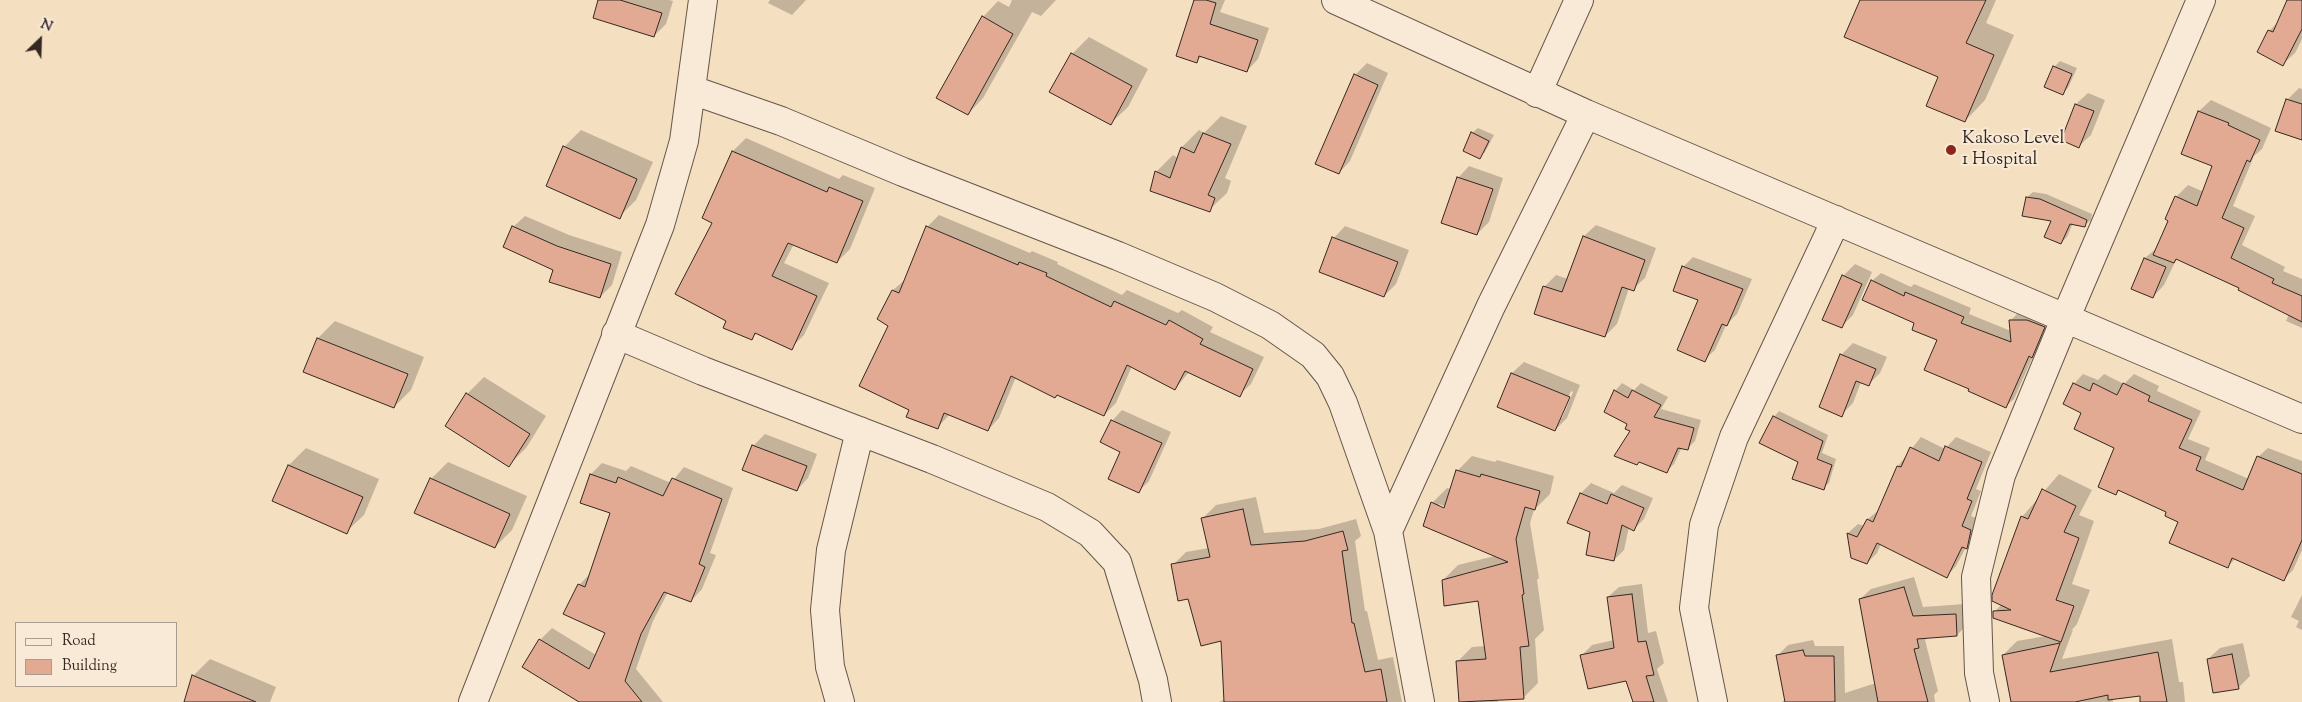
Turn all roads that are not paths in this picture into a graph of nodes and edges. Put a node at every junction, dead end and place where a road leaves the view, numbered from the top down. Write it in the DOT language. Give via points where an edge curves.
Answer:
graph roads {
  1 [pos="702,0"];
  2 [pos="1336,0"];
  3 [pos="1579,0"];
  4 [pos="2201,0"];
  5 [pos="692,90"];
  6 [pos="1537,92"];
  7 [pos="1586,114"];
  8 [pos="1836,220"];
  9 [pos="2066,317"];
  10 [pos="616,334"];
  11 [pos="2302,419"];
  12 [pos="860,432"];
  13 [pos="1388,531"];
  14 [pos="472,702"];
  15 [pos="840,702"];
  16 [pos="1157,702"];
  17 [pos="1420,702"];
  18 [pos="1713,702"];
  19 [pos="1985,702"];
  1 -- 5 [label="street"];
  2 -- 6 [label="street"];
  3 -- 6 [label="street"];
  4 -- 9 [label="street"];
  5 -- 10 [label="street" via="684,141 660,225"];
  5 -- 13 [label="street" via="781,121 1109,252 1270,325 1313,355 1330,376 1343,403"];
  6 -- 7 [label="street"];
  7 -- 8 [label="street"];
  7 -- 13 [label="street" via="1491,306"];
  8 -- 9 [label="street"];
  8 -- 18 [label="street" via="1734,437 1704,525 1694,608"];
  9 -- 11 [label="street"];
  9 -- 19 [label="street" via="2002,475 1976,577 1979,673"];
  10 -- 12 [label="street"];
  10 -- 14 [label="street"];
  12 -- 15 [label="street" via="831,550 825,610 830,667"];
  12 -- 16 [label="street" via="1047,507 1090,533 1117,562"];
  13 -- 17 [label="street"];
}
